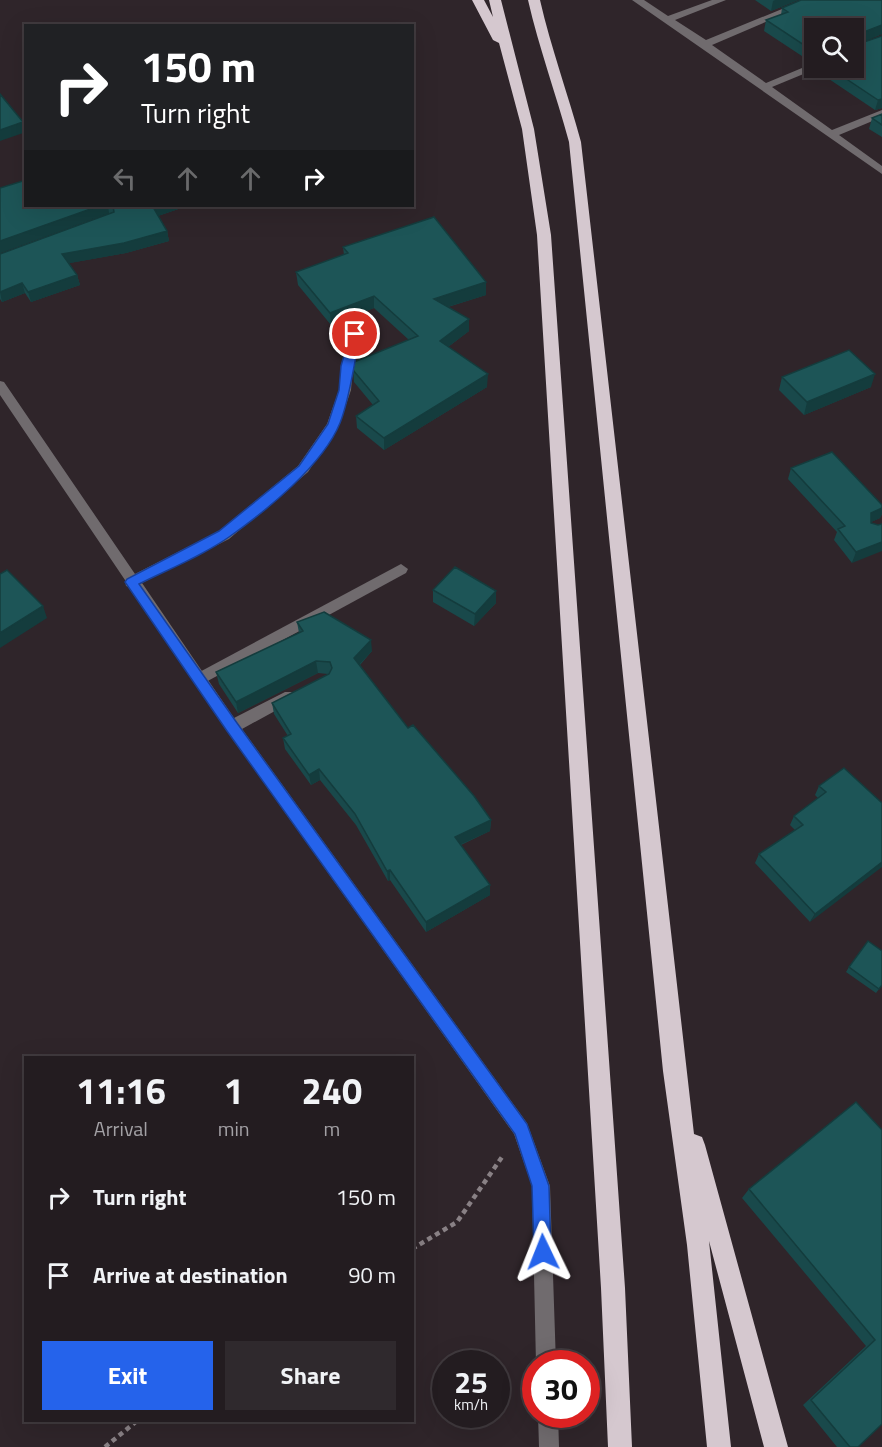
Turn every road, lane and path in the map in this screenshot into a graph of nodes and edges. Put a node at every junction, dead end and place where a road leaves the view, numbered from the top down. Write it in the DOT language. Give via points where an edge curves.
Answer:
graph roads {
  1 [pos="478,0"];
  2 [pos="495,0"];
  3 [pos="637,0"];
  4 [pos="721,0"];
  5 [pos="812,0"];
  6 [pos="534,1"];
  7 [pos="666,20"];
  8 [pos="705,44"];
  9 [pos="507,55"];
  10 [pos="804,70"];
  11 [pos="764,87"];
  12 [pos="882,113"];
  13 [pos="831,135"];
  14 [pos="882,171"];
  15 [pos="355,334"];
  16 [pos="0,385"];
  17 [pos="401,569"];
  18 [pos="131,582"];
  19 [pos="199,679"];
  20 [pos="303,689"];
  21 [pos="232,727"];
  22 [pos="674,1071"];
  23 [pos="521,1129"];
  24 [pos="414,1248"];
  25 [pos="546,1350"];
  26 [pos="136,1422"];
  27 [pos="548,1428"];
  28 [pos="105,1447"];
  29 [pos="549,1447"];
  30 [pos="620,1447"];
  31 [pos="719,1447"];
  32 [pos="776,1447"];
  1 -- 9 [label="highway"];
  2 -- 9 [label="highway"];
  3 -- 7 [label="street"];
  4 -- 7 [label="street"];
  5 -- 8 [label="street"];
  6 -- 22 [label="highway" via="575,142"];
  7 -- 8 [label="street"];
  8 -- 11 [label="street"];
  9 -- 30 [label="highway" via="528,129 544,235"];
  10 -- 11 [label="street"];
  11 -- 13 [label="street"];
  12 -- 13 [label="street"];
  13 -- 14 [label="street"];
  15 -- 18 [label="street" via="345,390 333,425 303,469 224,535"];
  16 -- 18 [label="street"];
  17 -- 19 [label="street"];
  18 -- 19 [label="street"];
  19 -- 21 [label="street"];
  20 -- 21 [label="street"];
  21 -- 23 [label="street"];
  22 -- 31 [label="highway" via="698,1245"];
  22 -- 32 [label="highway"];
  23 -- 24 [label="path" via="457,1222"];
  23 -- 25 [label="street" via="541,1186"];
  26 -- 28 [label="path"];
  27 -- 29 [label="street"];
}
